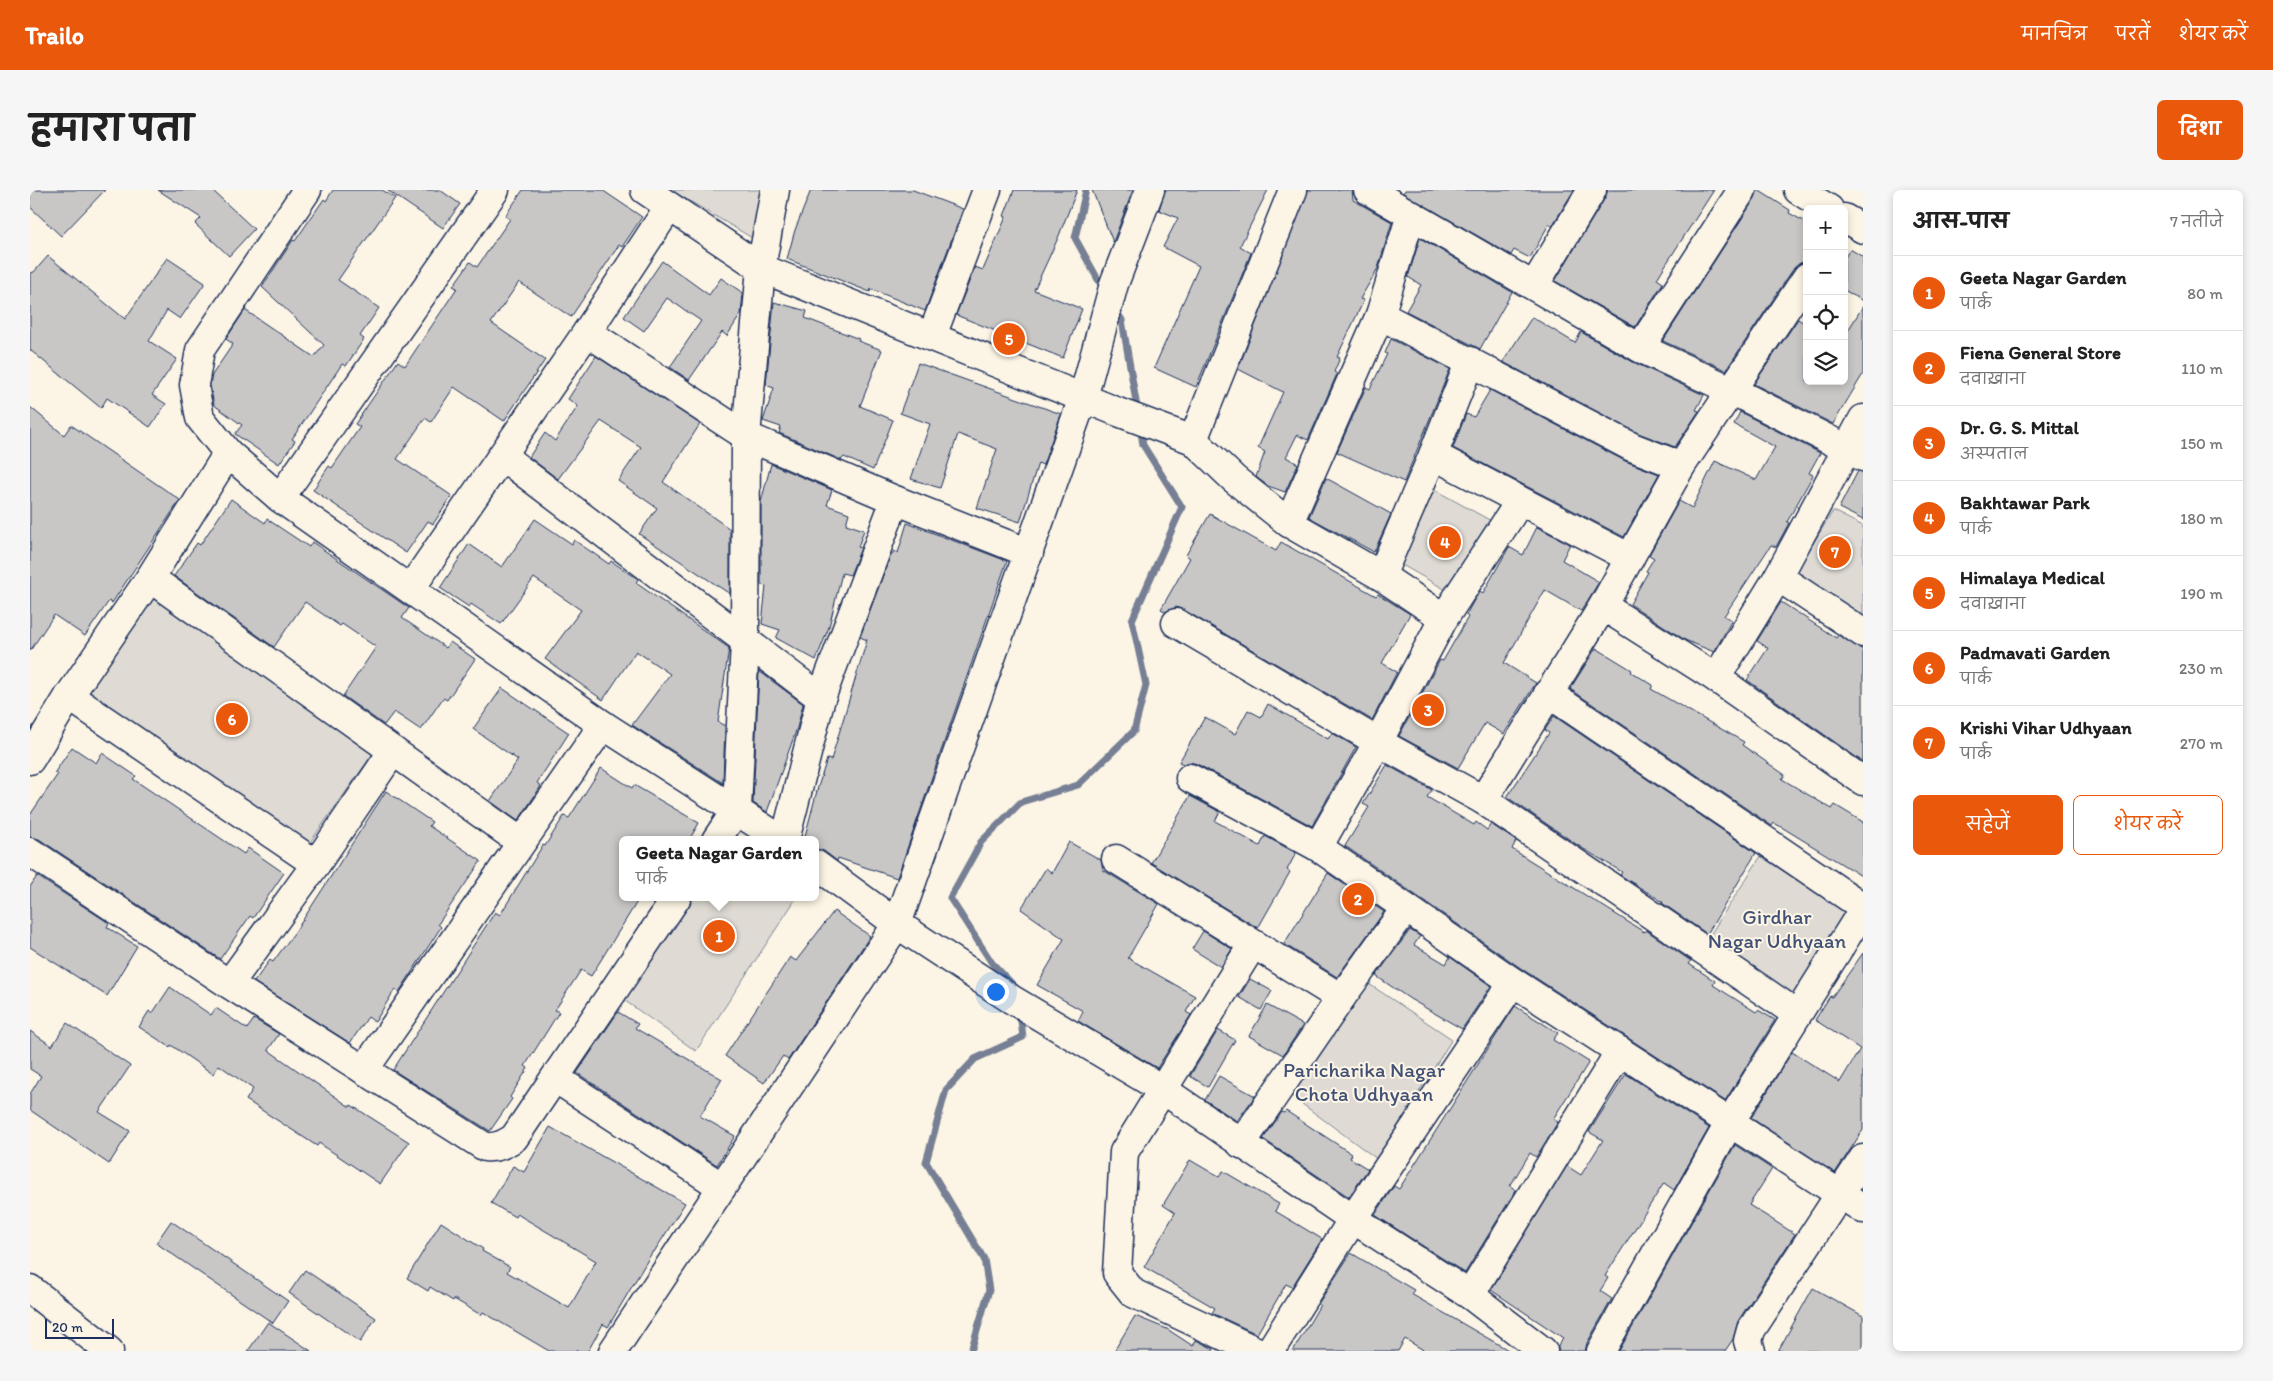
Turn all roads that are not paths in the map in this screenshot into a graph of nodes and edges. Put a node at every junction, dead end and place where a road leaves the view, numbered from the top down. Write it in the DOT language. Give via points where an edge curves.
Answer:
graph roads {
  1 [pos="495,190"];
  2 [pos="645,190"];
  3 [pos="775,190"];
  4 [pos="987,190"];
  5 [pos="1150,190"];
  6 [pos="1293,190"];
  7 [pos="1368,190"];
  8 [pos="1592,190"];
  9 [pos="1742,190"];
  10 [pos="1798,190"];
  11 [pos="303,192"];
  12 [pos="1822,205"];
  13 [pos="669,206"];
  14 [pos="1411,215"];
  15 [pos="760,268"];
  16 [pos="1803,283"];
  17 [pos="1534,286"];
  18 [pos="1380,315"];
  19 [pos="587,332"];
  20 [pos="932,336"];
  21 [pos="1640,348"];
  22 [pos="1470,361"];
  23 [pos="1732,390"];
  24 [pos="1083,398"];
  25 [pos="1863,419"];
  26 [pos="746,436"];
  27 [pos="1193,440"];
  28 [pos="1854,453"];
  29 [pos="228,454"];
  30 [pos="1433,455"];
  31 [pos="502,456"];
  32 [pos="1682,466"];
  33 [pos="280,498"];
  34 [pos="896,500"];
  35 [pos="1520,501"];
  36 [pos="1289,523"];
  37 [pos="1029,552"];
  38 [pos="1630,558"];
  39 [pos="1381,576"];
  40 [pos="1778,577"];
  41 [pos="150,578"];
  42 [pos="410,588"];
  43 [pos="1603,606"];
  44 [pos="1444,618"];
  45 [pos="1176,623"];
  46 [pos="1863,633"];
  47 [pos="745,641"];
  48 [pos="1716,678"];
  49 [pos="1548,693"];
  50 [pos="69,696"];
  51 [pos="821,698"];
  52 [pos="603,724"];
  53 [pos="1378,742"];
  54 [pos="393,751"];
  55 [pos="30,760"];
  56 [pos="1190,778"];
  57 [pos="1863,781"];
  58 [pos="1483,800"];
  59 [pos="737,809"];
  60 [pos="719,836"];
  61 [pos="777,836"];
  62 [pos="784,836"];
  63 [pos="522,842"];
  64 [pos="1318,847"];
  65 [pos="30,852"];
  66 [pos="1116,859"];
  67 [pos="316,864"];
  68 [pos="819,867"];
  69 [pos="674,901"];
  70 [pos="1406,908"];
  71 [pos="1863,909"];
  72 [pos="897,924"];
  73 [pos="1253,944"];
  74 [pos="1513,982"];
  75 [pos="229,984"];
  76 [pos="1341,998"];
  77 [pos="1797,1014"];
  78 [pos="1620,1050"];
  79 [pos="364,1070"];
  80 [pos="555,1078"];
  81 [pos="1162,1088"];
  82 [pos="1730,1122"];
  83 [pos="1241,1144"];
  84 [pos="1863,1159"];
  85 [pos="722,1187"];
  86 [pos="1841,1194"];
  87 [pos="1863,1209"];
  88 [pos="1353,1220"];
  89 [pos="30,1289"];
  90 [pos="1470,1295"];
  91 [pos="109,1351"];
  92 [pos="613,1351"];
  93 [pos="1256,1351"];
  94 [pos="1270,1351"];
  95 [pos="1543,1351"];
  96 [pos="1601,1351"];
  97 [pos="1751,1351"];
  1 -- 33 [label="street"];
  2 -- 13 [label="street"];
  3 -- 15 [label="street"];
  4 -- 20 [label="street"];
  5 -- 24 [label="street" via="1114,284"];
  6 -- 27 [label="street"];
  7 -- 14 [label="street"];
  8 -- 17 [label="street"];
  9 -- 21 [label="street"];
  10 -- 12 [label="street"];
  11 -- 29 [label="street" via="200,350 194,385 200,418"];
  13 -- 15 [label="street"];
  13 -- 19 [label="street"];
  14 -- 17 [label="street"];
  14 -- 18 [label="street"];
  15 -- 20 [label="street"];
  15 -- 26 [label="street"];
  16 -- 23 [label="street"];
  17 -- 21 [label="street"];
  18 -- 22 [label="street"];
  18 -- 36 [label="street"];
  19 -- 26 [label="street"];
  19 -- 31 [label="street"];
  20 -- 24 [label="street"];
  21 -- 23 [label="street"];
  22 -- 30 [label="street"];
  22 -- 32 [label="street" via="1632,447"];
  23 -- 28 [label="street"];
  23 -- 32 [label="street"];
  24 -- 27 [label="street"];
  24 -- 37 [label="street"];
  25 -- 28 [label="street"];
  26 -- 34 [label="street"];
  26 -- 47 [label="street"];
  27 -- 36 [label="street" via="1234,479"];
  28 -- 40 [label="street"];
  29 -- 33 [label="street"];
  29 -- 41 [label="street"];
  30 -- 35 [label="street"];
  30 -- 39 [label="street"];
  31 -- 42 [label="street"];
  31 -- 47 [label="street"];
  32 -- 38 [label="street"];
  33 -- 42 [label="street"];
  34 -- 37 [label="street"];
  34 -- 51 [label="street"];
  35 -- 38 [label="street"];
  35 -- 44 [label="street"];
  36 -- 39 [label="street"];
  37 -- 72 [label="street"];
  38 -- 43 [label="street"];
  39 -- 44 [label="street"];
  40 -- 46 [label="street"];
  40 -- 48 [label="street"];
  41 -- 50 [label="street"];
  41 -- 54 [label="street"];
  42 -- 52 [label="street"];
  43 -- 48 [label="street"];
  43 -- 49 [label="street"];
  44 -- 53 [label="street"];
  45 -- 53 [label="street"];
  47 -- 51 [label="street"];
  47 -- 59 [label="street"];
  48 -- 57 [label="street"];
  49 -- 58 [label="street"];
  49 -- 71 [label="street"];
  50 -- 55 [label="street"];
  50 -- 67 [label="street"];
  51 -- 62 [label="street"];
  52 -- 59 [label="street"];
  52 -- 63 [label="street"];
  53 -- 58 [label="street"];
  53 -- 64 [label="street"];
  54 -- 63 [label="street"];
  54 -- 67 [label="street"];
  56 -- 64 [label="street"];
  58 -- 77 [label="street"];
  59 -- 60 [label="street"];
  59 -- 61 [label="street"];
  63 -- 79 [label="street"];
  64 -- 70 [label="street"];
  65 -- 75 [label="street"];
  66 -- 73 [label="street"];
  67 -- 75 [label="street"];
  68 -- 72 [label="street"];
  69 -- 80 [label="street"];
  70 -- 74 [label="street"];
  70 -- 76 [label="street"];
  71 -- 77 [label="street"];
  72 -- 81 [label="street" via="1010,999"];
  72 -- 85 [label="street"];
  73 -- 76 [label="street"];
  73 -- 81 [label="street"];
  74 -- 78 [label="street"];
  74 -- 88 [label="street"];
  75 -- 79 [label="street"];
  76 -- 83 [label="street"];
  77 -- 82 [label="street"];
  78 -- 82 [label="street"];
  78 -- 90 [label="street"];
  79 -- 80 [label="street" via="485,1147 497,1148 514,1138"];
  80 -- 85 [label="street"];
  81 -- 83 [label="street"];
  81 -- 93 [label="street" via="1124,1152 1117,1273 1133,1293"];
  82 -- 86 [label="street"];
  82 -- 96 [label="street"];
  83 -- 88 [label="street"];
  84 -- 86 [label="street"];
  85 -- 92 [label="street"];
  86 -- 87 [label="street"];
  86 -- 97 [label="street" via="1751,1330 1748,1342"];
  88 -- 90 [label="street"];
  88 -- 94 [label="street"];
  89 -- 91 [label="street"];
  90 -- 95 [label="street"];
}
